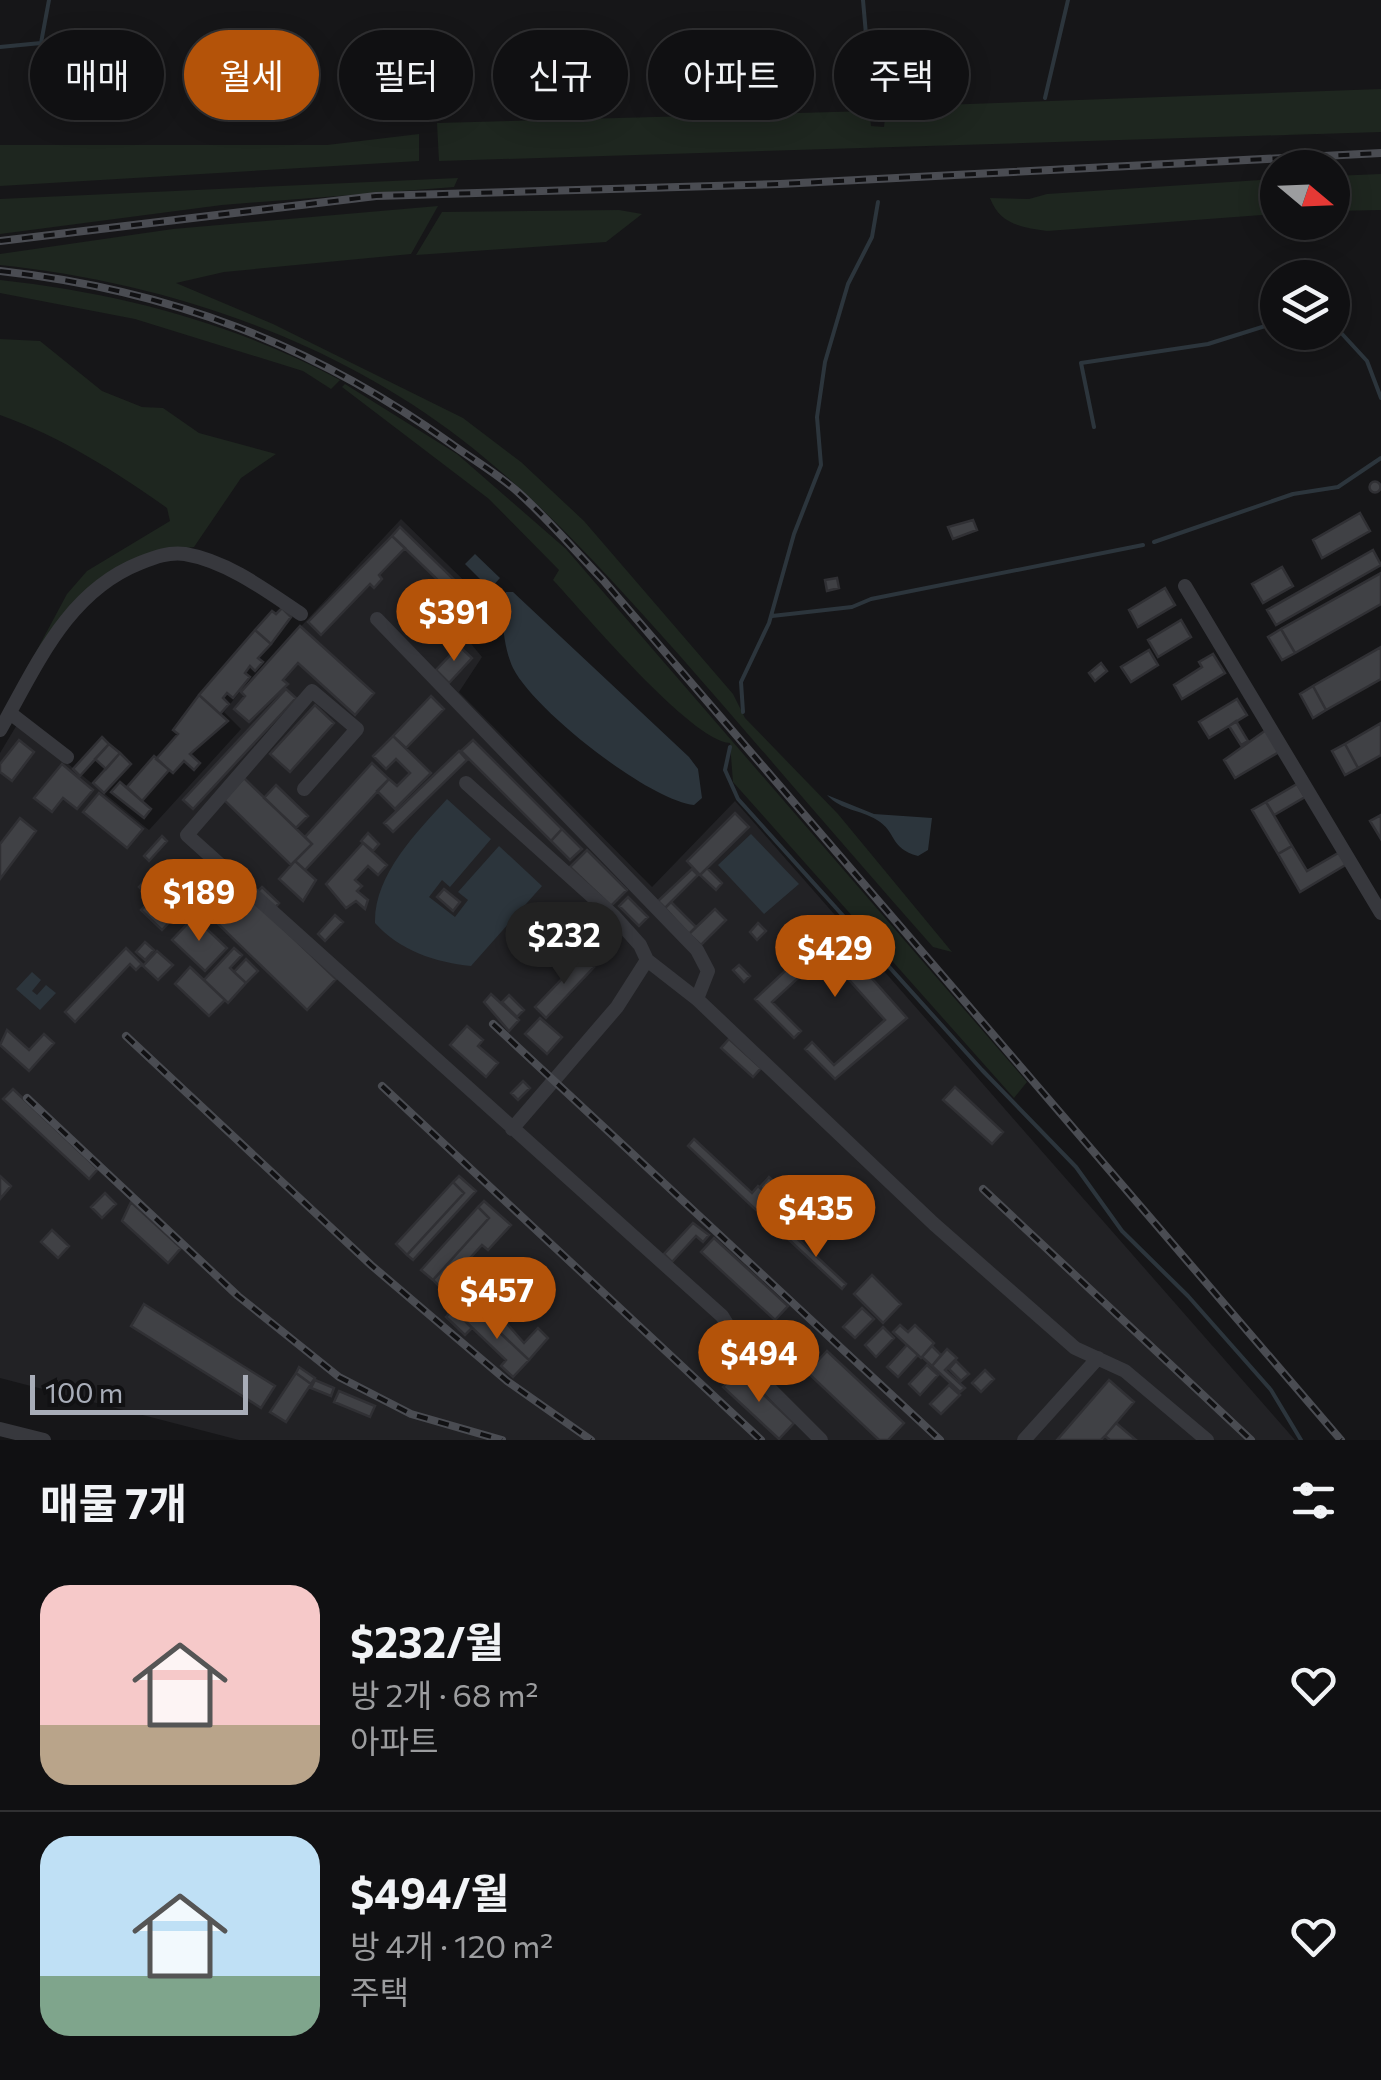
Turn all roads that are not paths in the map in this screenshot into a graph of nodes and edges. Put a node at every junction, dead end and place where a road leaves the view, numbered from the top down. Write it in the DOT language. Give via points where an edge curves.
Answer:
graph roads {
  1 [pos="1185,586"];
  2 [pos="301,614"];
  3 [pos="378,619"];
  4 [pos="10,713"];
  5 [pos="0,730"];
  6 [pos="67,757"];
  7 [pos="466,783"];
  8 [pos="304,788"];
  9 [pos="1381,913"];
  10 [pos="646,960"];
  11 [pos="697,999"];
  12 [pos="512,1129"];
  13 [pos="1098,1358"];
  14 [pos="0,1429"];
  15 [pos="44,1440"];
  16 [pos="821,1440"];
  17 [pos="1024,1440"];
  18 [pos="1207,1440"];
  1 -- 9 [label="street"];
  2 -- 4 [label="street" via="237,574 186,554 164,554 118,572 82,597"];
  3 -- 11 [label="street" via="697,950 708,970"];
  4 -- 5 [label="street"];
  4 -- 6 [label="street"];
  7 -- 10 [label="street" via="614,916"];
  8 -- 12 [label="street" via="357,728 312,691 187,835"];
  10 -- 11 [label="street"];
  10 -- 12 [label="street" via="617,1007"];
  11 -- 13 [label="street" via="934,1224 1075,1348"];
  12 -- 16 [label="street" via="722,1316 762,1381"];
  13 -- 17 [label="street"];
  13 -- 18 [label="street" via="1125,1371"];
  14 -- 15 [label="street"];
}
